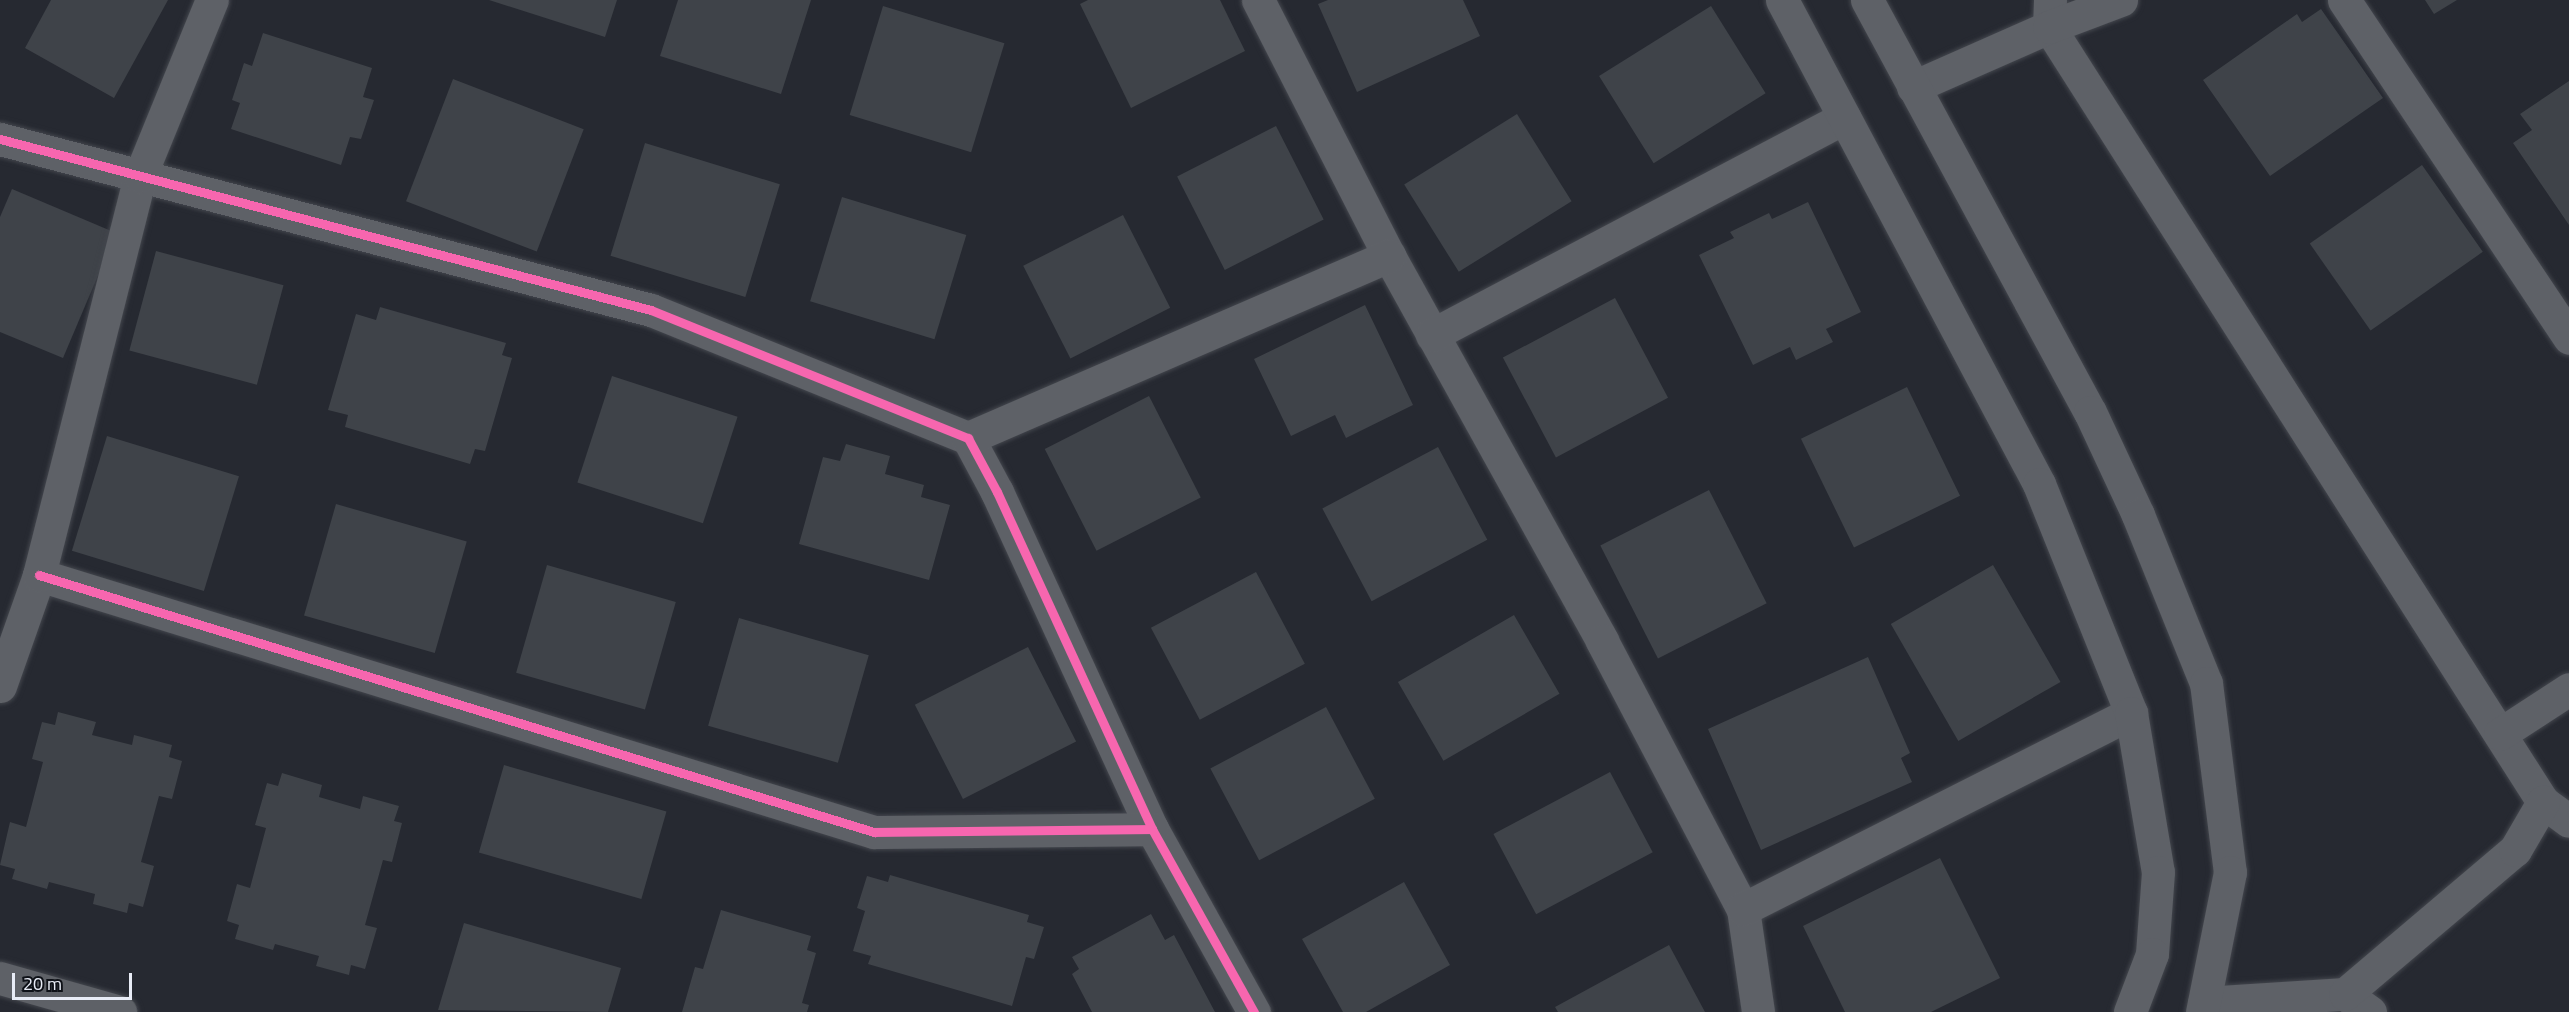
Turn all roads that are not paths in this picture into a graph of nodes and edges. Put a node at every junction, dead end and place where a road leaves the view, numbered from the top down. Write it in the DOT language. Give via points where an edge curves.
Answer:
graph roads {
  1 [pos="212,0"];
  2 [pos="1258,0"];
  3 [pos="1782,0"];
  4 [pos="1866,0"];
  5 [pos="2121,0"];
  6 [pos="2344,0"];
  7 [pos="2050,13"];
  8 [pos="1913,87"];
  9 [pos="1844,118"];
  10 [pos="0,139"];
  11 [pos="140,176"];
  12 [pos="1389,256"];
  13 [pos="1432,335"];
  14 [pos="2569,338"];
  15 [pos="968,438"];
  16 [pos="39,575"];
  17 [pos="0,686"];
  18 [pos="2569,689"];
  19 [pos="2131,712"];
  20 [pos="2500,734"];
  21 [pos="2556,812"];
  22 [pos="1152,829"];
  23 [pos="1743,909"];
  24 [pos="0,978"];
  25 [pos="2357,1003"];
  26 [pos="2203,1007"];
  27 [pos="120,1012"];
  28 [pos="1254,1012"];
  29 [pos="1758,1012"];
  30 [pos="2130,1012"];
  1 -- 11 [label="street"];
  2 -- 12 [label="street"];
  3 -- 9 [label="street"];
  4 -- 8 [label="street"];
  5 -- 7 [label="street"];
  6 -- 14 [label="street"];
  7 -- 8 [label="street"];
  7 -- 20 [label="street"];
  8 -- 26 [label="street" via="2090,412 2138,515 2206,684 2230,872"];
  9 -- 13 [label="street"];
  9 -- 19 [label="street" via="2039,484"];
  10 -- 11 [label="street"];
  11 -- 15 [label="street" via="651,310"];
  11 -- 16 [label="street"];
  12 -- 13 [label="street"];
  12 -- 15 [label="street"];
  13 -- 23 [label="street" via="1602,641"];
  15 -- 22 [label="street" via="1002,503"];
  16 -- 17 [label="street"];
  16 -- 22 [label="street" via="874,832"];
  18 -- 20 [label="street"];
  19 -- 23 [label="street"];
  19 -- 30 [label="street" via="2158,872 2152,954"];
  20 -- 21 [label="street"];
  21 -- 25 [label="street"];
  22 -- 28 [label="street"];
  23 -- 29 [label="street"];
  24 -- 27 [label="street"];
  25 -- 26 [label="street"];
}
